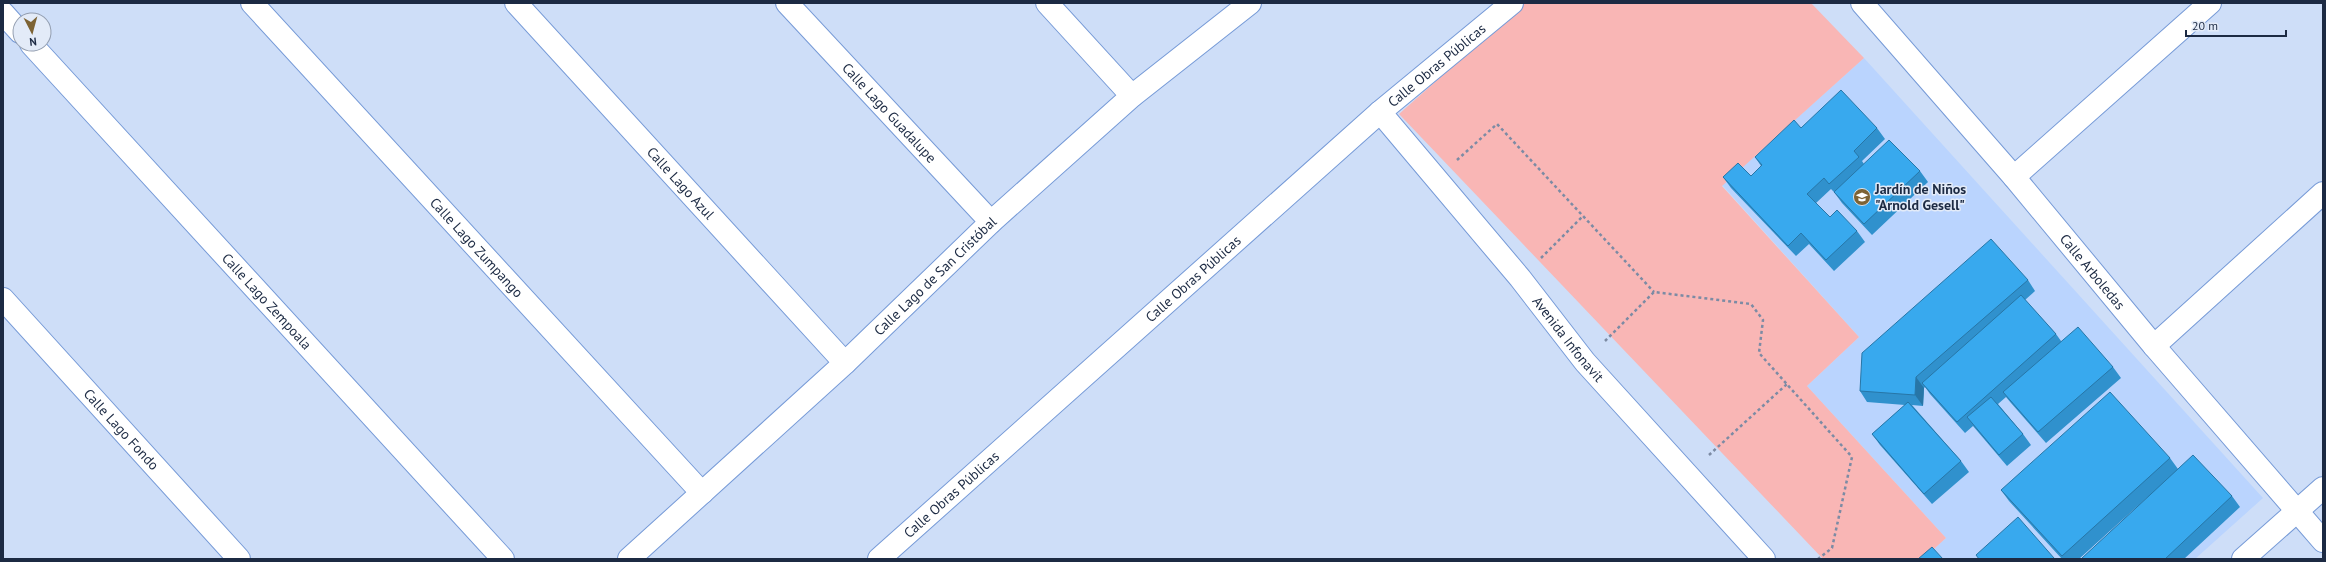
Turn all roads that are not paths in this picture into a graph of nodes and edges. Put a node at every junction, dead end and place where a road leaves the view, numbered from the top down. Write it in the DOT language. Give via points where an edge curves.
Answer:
graph roads {
  1 [pos="252,3"];
  2 [pos="516,3"];
  3 [pos="787,3"];
  4 [pos="1047,3"];
  5 [pos="1250,3"];
  6 [pos="1512,3"];
  7 [pos="2210,3"];
  8 [pos="1872,6"];
  9 [pos="3,13"];
  10 [pos="12,23"];
  11 [pos="38,52"];
  12 [pos="1132,96"];
  13 [pos="1380,112"];
  14 [pos="2014,177"];
  15 [pos="2323,193"];
  16 [pos="991,222"];
  17 [pos="3,299"];
  18 [pos="2154,346"];
  19 [pos="845,363"];
  20 [pos="2323,488"];
  21 [pos="702,493"];
  22 [pos="2297,511"];
  23 [pos="2323,541"];
  24 [pos="239,559"];
  25 [pos="503,559"];
  26 [pos="629,559"];
  27 [pos="879,559"];
  28 [pos="1764,559"];
  29 [pos="2243,559"];
  1 -- 21 [label="street, Calle Lago Zumpango"];
  2 -- 19 [label="street, Calle Lago Azul"];
  3 -- 16 [label="street, Calle Lago Guadalupe"];
  4 -- 12 [label="street"];
  5 -- 12 [label="street, Calle Lago de San Cristóbal"];
  6 -- 13 [label="street, Calle Obras Públicas"];
  7 -- 14 [label="street"];
  8 -- 14 [label="street, Calle Arboledas"];
  9 -- 10 [label="street"];
  11 -- 25 [label="street, Calle Lago Zempoala"];
  12 -- 16 [label="street, Calle Lago de San Cristóbal"];
  13 -- 27 [label="street, Calle Obras Públicas"];
  13 -- 28 [label="street, Avenida Infonavit" via="1520,278 1586,362"];
  14 -- 18 [label="street, Calle Arboledas"];
  15 -- 18 [label="street"];
  16 -- 19 [label="street, Calle Lago de San Cristóbal"];
  17 -- 24 [label="street, Calle Lago Fondo"];
  18 -- 22 [label="street, Calle Arboledas"];
  19 -- 21 [label="street, Calle Lago de San Cristóbal"];
  20 -- 22 [label="street"];
  21 -- 26 [label="street, Calle Lago de San Cristóbal"];
  22 -- 23 [label="street, Calle Arboledas"];
  22 -- 29 [label="street"];
}
